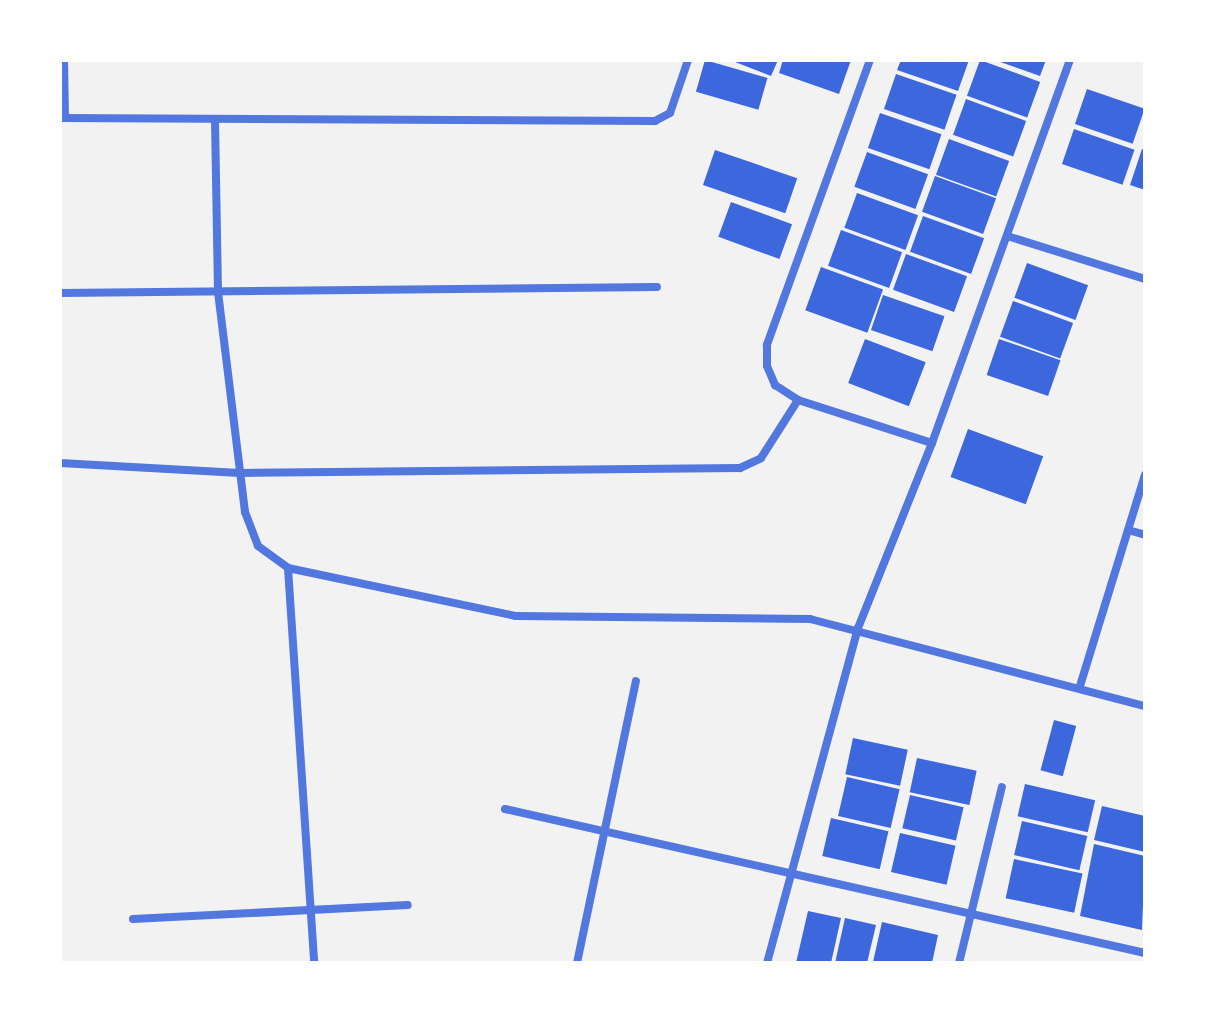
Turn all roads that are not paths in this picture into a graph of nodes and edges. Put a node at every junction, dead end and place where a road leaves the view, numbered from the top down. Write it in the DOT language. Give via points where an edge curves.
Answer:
graph roads {
  1 [pos="64,60"];
  2 [pos="688,60"];
  3 [pos="870,60"];
  4 [pos="1070,60"];
  5 [pos="63,118"];
  6 [pos="215,120"];
  7 [pos="1007,236"];
  8 [pos="1145,279"];
  9 [pos="657,287"];
  10 [pos="218,292"];
  11 [pos="60,293"];
  12 [pos="798,400"];
  13 [pos="932,443"];
  14 [pos="60,463"];
  15 [pos="240,473"];
  16 [pos="1145,475"];
  17 [pos="1128,530"];
  18 [pos="1145,535"];
  19 [pos="288,568"];
  20 [pos="858,628"];
  21 [pos="636,681"];
  22 [pos="1080,686"];
  23 [pos="1145,706"];
  24 [pos="1002,787"];
  25 [pos="505,809"];
  26 [pos="608,832"];
  27 [pos="788,870"];
  28 [pos="408,905"];
  29 [pos="310,910"];
  30 [pos="971,911"];
  31 [pos="133,919"];
  32 [pos="1145,953"];
  33 [pos="314,963"];
  34 [pos="577,963"];
  35 [pos="767,963"];
  36 [pos="959,963"];
  1 -- 5 [label="street"];
  2 -- 6 [label="street" via="670,113 655,121"];
  3 -- 12 [label="street" via="767,345 767,366 775,385"];
  4 -- 7 [label="street"];
  5 -- 6 [label="street"];
  6 -- 10 [label="street"];
  7 -- 8 [label="street"];
  7 -- 13 [label="street"];
  9 -- 10 [label="street"];
  10 -- 11 [label="street"];
  10 -- 15 [label="street"];
  12 -- 13 [label="street"];
  12 -- 15 [label="street" via="761,458 740,468"];
  13 -- 20 [label="street"];
  14 -- 15 [label="street"];
  15 -- 19 [label="street" via="245,512 258,546"];
  16 -- 17 [label="street"];
  17 -- 18 [label="street"];
  17 -- 22 [label="street"];
  19 -- 20 [label="street" via="516,616 810,619"];
  19 -- 29 [label="street"];
  20 -- 22 [label="street"];
  20 -- 27 [label="street"];
  21 -- 26 [label="street"];
  22 -- 23 [label="street"];
  24 -- 30 [label="street"];
  25 -- 26 [label="street"];
  26 -- 27 [label="street"];
  26 -- 34 [label="street"];
  27 -- 30 [label="street"];
  27 -- 35 [label="street"];
  28 -- 29 [label="street"];
  29 -- 31 [label="street"];
  29 -- 33 [label="street"];
  30 -- 32 [label="street"];
  30 -- 36 [label="street"];
}
